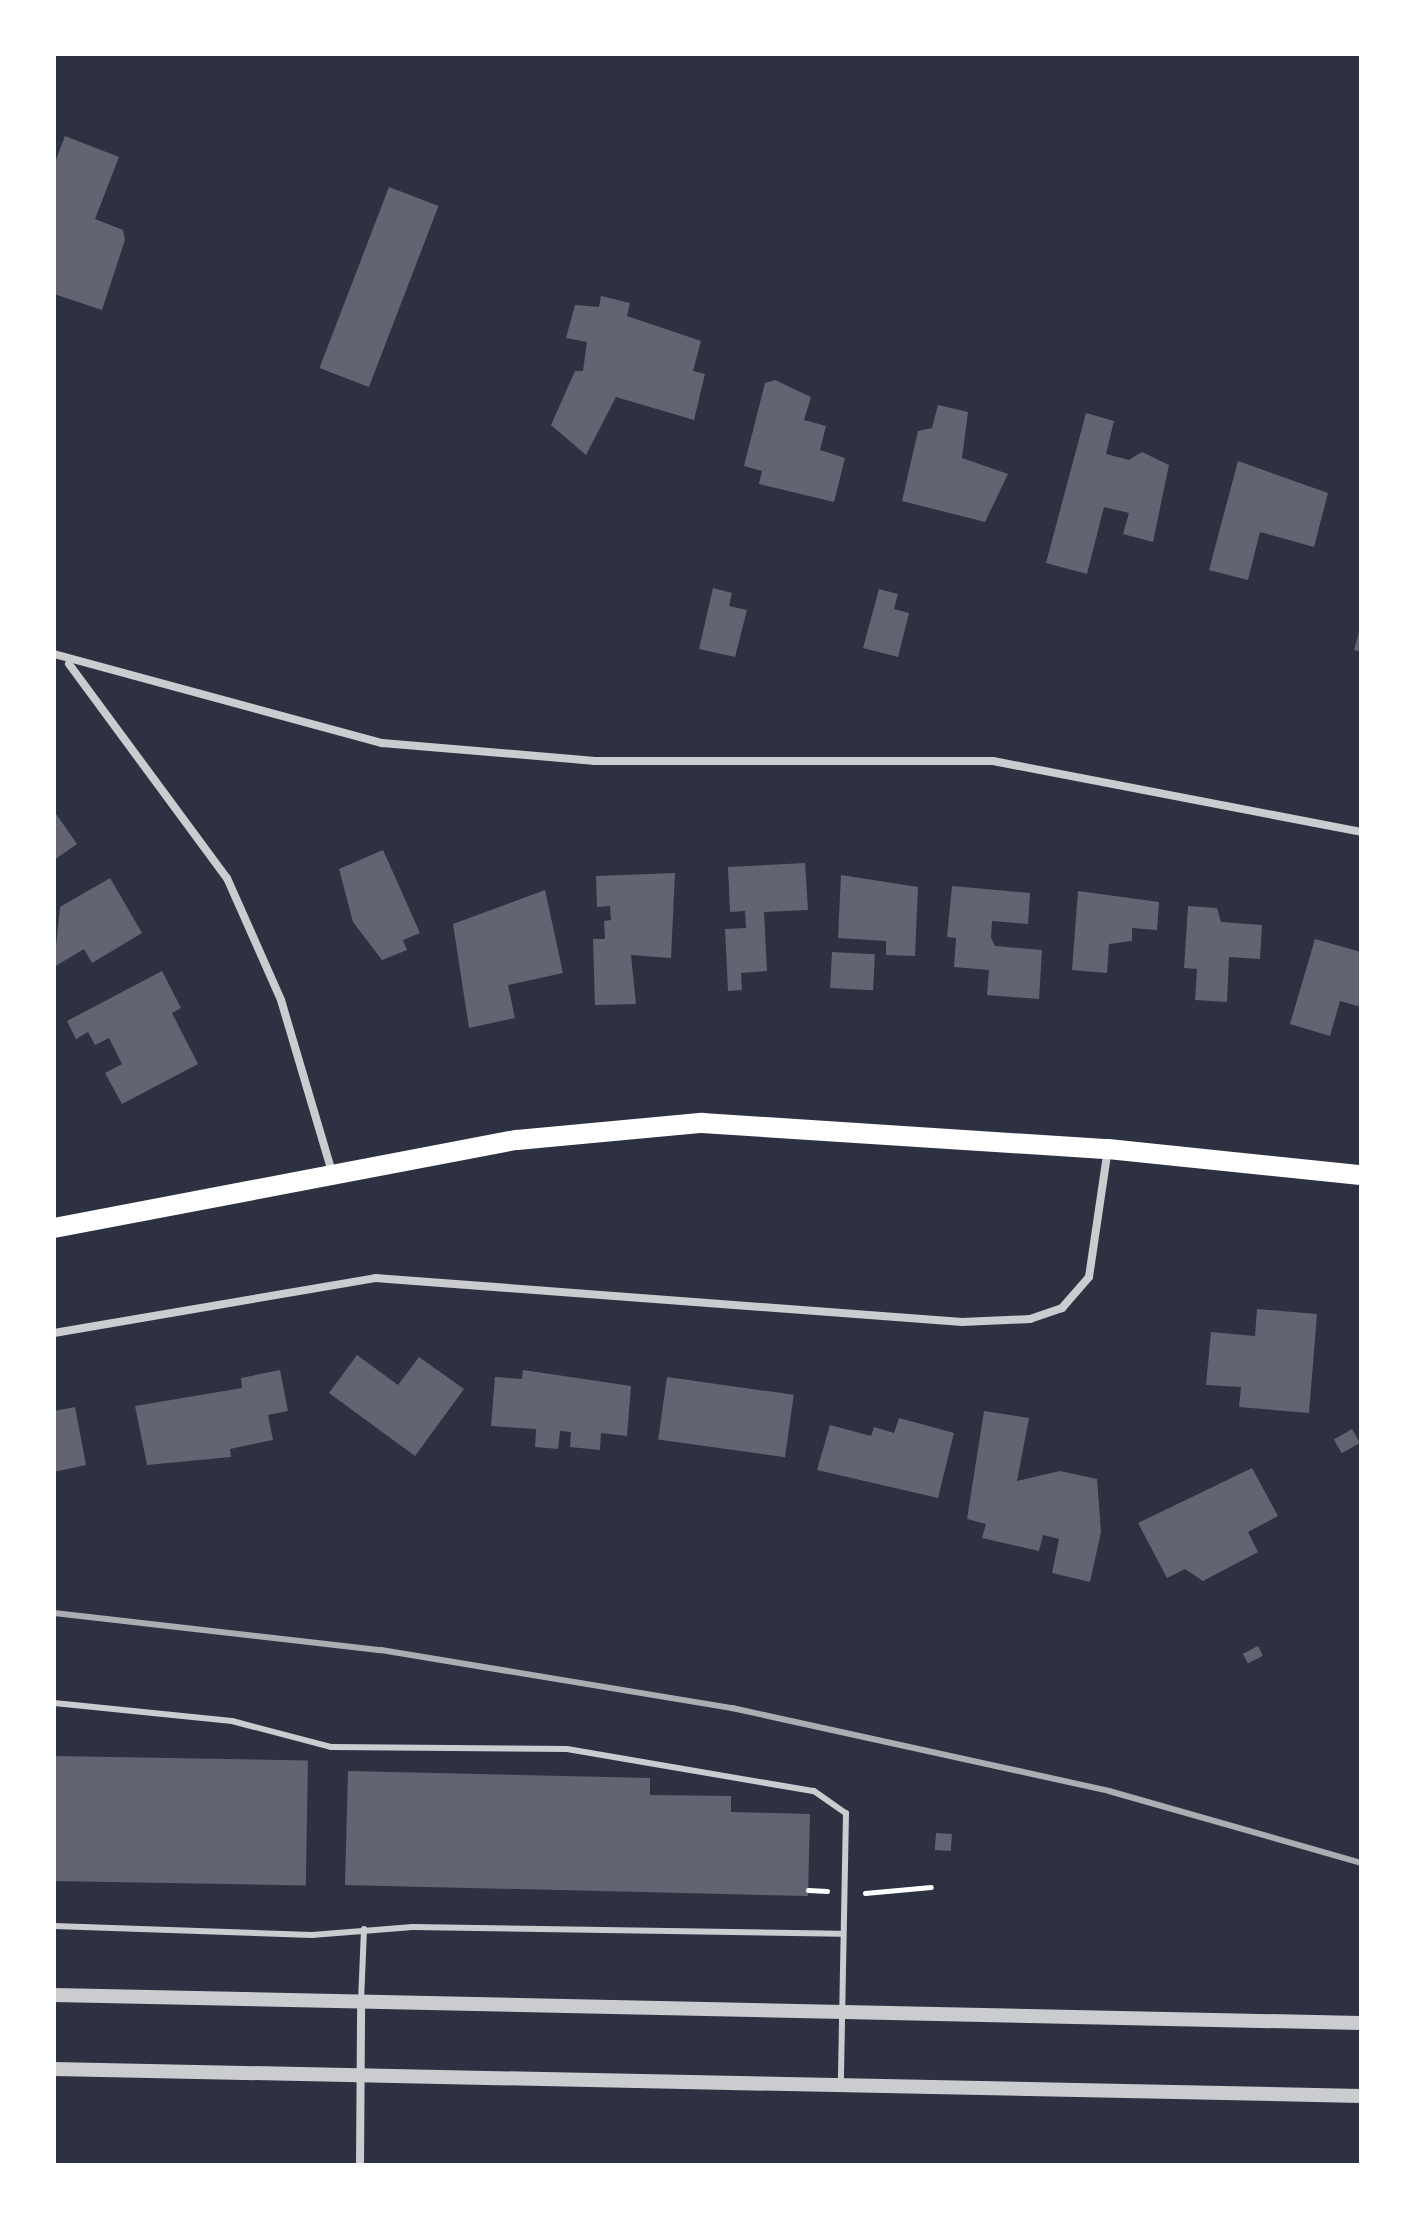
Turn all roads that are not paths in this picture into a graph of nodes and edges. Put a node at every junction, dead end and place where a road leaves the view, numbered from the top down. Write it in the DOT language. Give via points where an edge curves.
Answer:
graph roads {
  1 [pos="54,654"];
  2 [pos="69,664"];
  3 [pos="1361,832"];
  4 [pos="1108,1149"];
  5 [pos="1361,1175"];
  6 [pos="334,1176"];
  7 [pos="54,1228"];
  8 [pos="54,1333"];
  9 [pos="54,1703"];
  10 [pos="54,1926"];
  11 [pos="364,1929"];
  12 [pos="840,1934"];
  13 [pos="54,1995"];
  14 [pos="361,2004"];
  15 [pos="838,2013"];
  16 [pos="1361,2023"];
  17 [pos="54,2069"];
  18 [pos="362,2074"];
  19 [pos="841,2085"];
  20 [pos="1361,2096"];
  21 [pos="360,2165"];
  1 -- 2 [label="street"];
  2 -- 3 [label="street" via="382,743 595,761 993,761"];
  2 -- 6 [label="street" via="227,878 281,1000"];
  4 -- 5 [label="main road"];
  4 -- 6 [label="main road" via="702,1123 517,1140"];
  4 -- 8 [label="street" via="1089,1277 1062,1308 1030,1319 962,1322 375,1278"];
  6 -- 7 [label="main road"];
  9 -- 12 [label="lane" via="232,1721 331,1747 567,1749 814,1791 846,1813"];
  10 -- 11 [label="lane" via="312,1935"];
  11 -- 12 [label="lane"];
  11 -- 14 [label="lane"];
  12 -- 15 [label="lane"];
  13 -- 14 [label="street"];
  14 -- 15 [label="street"];
  14 -- 18 [label="street"];
  15 -- 16 [label="street"];
  15 -- 19 [label="lane"];
  17 -- 18 [label="street"];
  18 -- 19 [label="street"];
  18 -- 21 [label="street"];
  19 -- 20 [label="street"];
}
